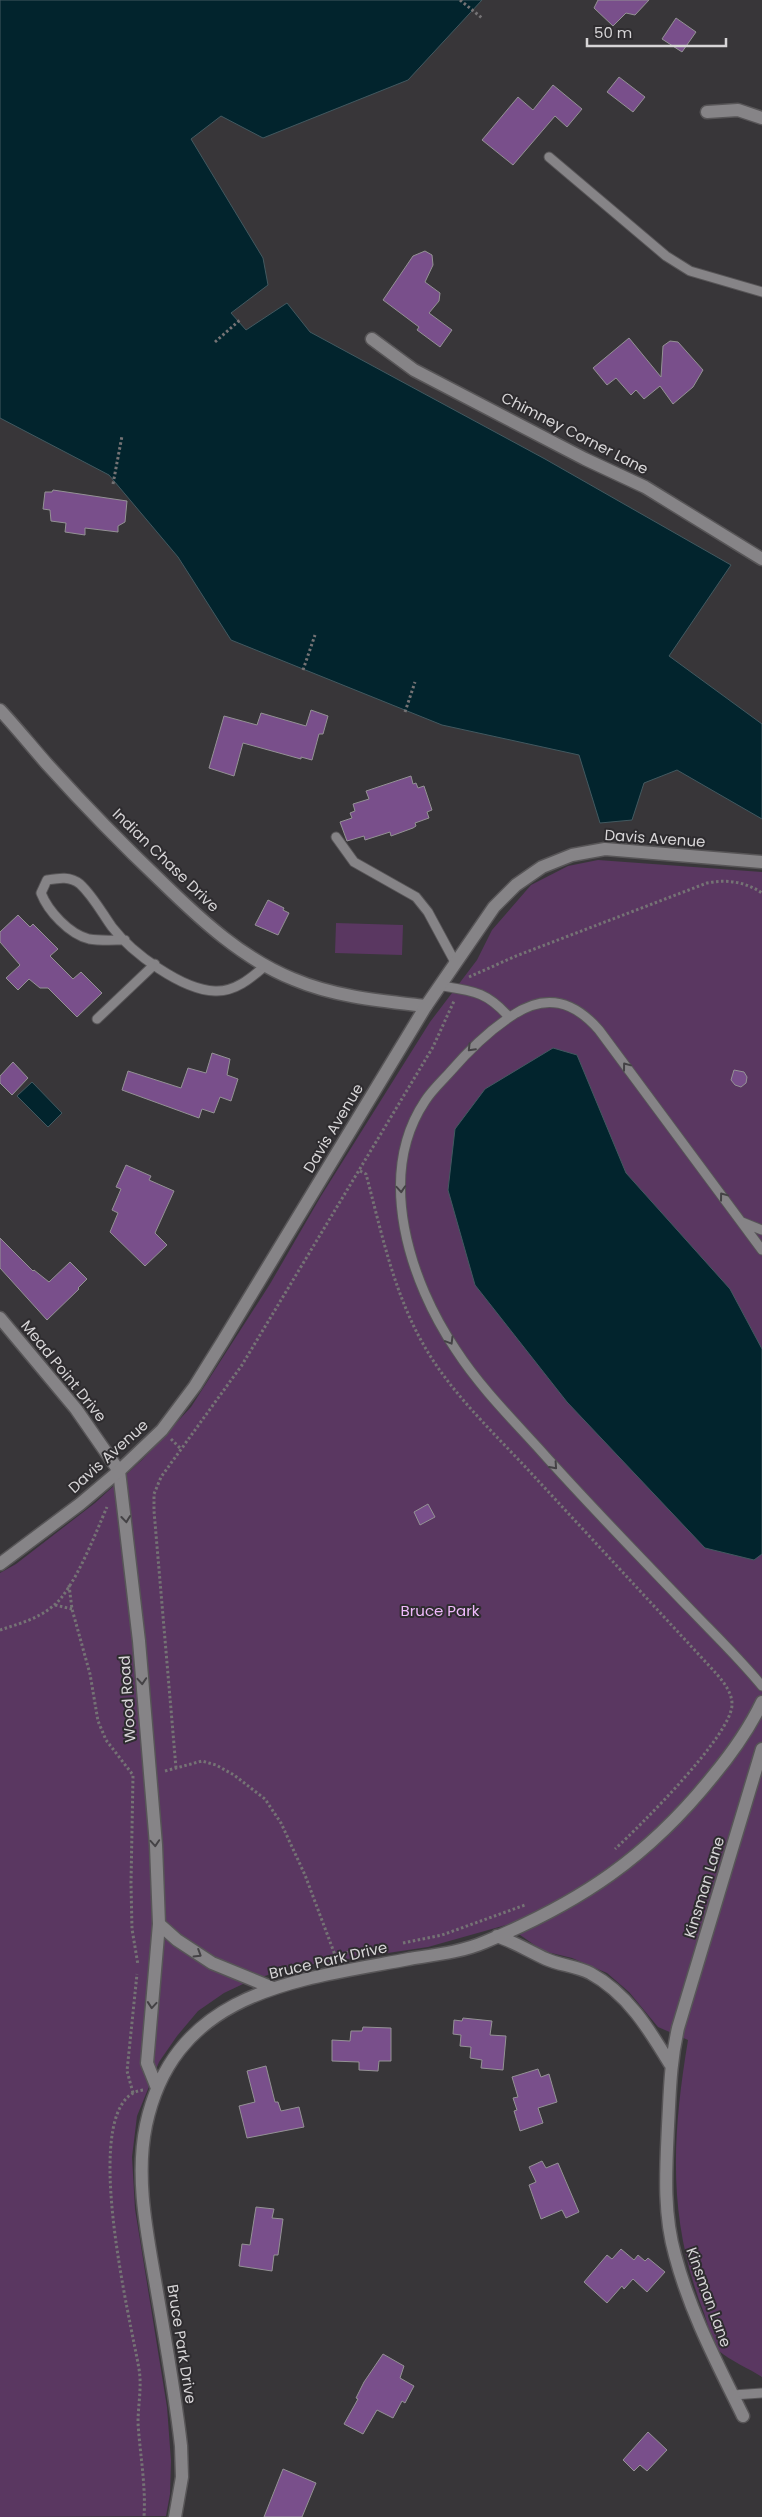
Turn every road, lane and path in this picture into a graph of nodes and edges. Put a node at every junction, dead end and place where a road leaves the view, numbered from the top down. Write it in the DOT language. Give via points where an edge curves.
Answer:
graph roads {
  1 [pos="460,0"];
  2 [pos="482,18"];
  3 [pos="706,112"];
  4 [pos="762,118"];
  5 [pos="549,157"];
  6 [pos="762,292"];
  7 [pos="241,319"];
  8 [pos="372,339"];
  9 [pos="215,342"];
  10 [pos="122,436"];
  11 [pos="113,484"];
  12 [pos="762,559"];
  13 [pos="315,635"];
  14 [pos="303,670"];
  15 [pos="415,682"];
  16 [pos="0,710"];
  17 [pos="405,712"];
  18 [pos="5,724"];
  19 [pos="336,837"];
  20 [pos="762,862"];
  21 [pos="762,894"];
  22 [pos="125,940"];
  23 [pos="155,964"];
  24 [pos="456,964"];
  25 [pos="265,966"];
  26 [pos="442,986"];
  27 [pos="458,989"];
  28 [pos="426,1006"];
  29 [pos="509,1017"];
  30 [pos="97,1019"];
  31 [pos="360,1171"];
  32 [pos="742,1222"];
  33 [pos="762,1230"];
  34 [pos="762,1250"];
  35 [pos="0,1318"];
  36 [pos="119,1471"];
  37 [pos="108,1506"];
  38 [pos="0,1564"];
  39 [pos="69,1585"];
  40 [pos="55,1605"];
  41 [pos="72,1609"];
  42 [pos="0,1630"];
  43 [pos="762,1686"];
  44 [pos="762,1702"];
  45 [pos="762,1749"];
  46 [pos="176,1768"];
  47 [pos="162,1771"];
  48 [pos="609,1854"];
  49 [pos="533,1902"];
  50 [pos="159,1924"];
  51 [pos="497,1936"];
  52 [pos="395,1944"];
  53 [pos="369,1949"];
  54 [pos="273,1988"];
  55 [pos="670,2064"];
  56 [pos="158,2088"];
  57 [pos="133,2093"];
  58 [pos="762,2393"];
  59 [pos="733,2395"];
  60 [pos="743,2416"];
  61 [pos="144,2517"];
  62 [pos="175,2517"];
  1 -- 2 [label="path"];
  3 -- 4 [label="street" via="738,110"];
  5 -- 6 [label="lane" via="666,256 690,271"];
  7 -- 9 [label="path"];
  8 -- 12 [label="street, Chimney Corner Lane" via="414,370 644,487"];
  10 -- 11 [label="path"];
  13 -- 14 [label="path"];
  15 -- 17 [label="path"];
  16 -- 18 [label="street, Indian Chase Drive"];
  18 -- 25 [label="street, Indian Chase Drive" via="180,900"];
  19 -- 24 [label="lane" via="354,862 416,897 428,912"];
  20 -- 24 [label="street, Davis Avenue" via="605,849 572,855 542,867 516,885 494,907"];
  21 -- 27 [label="path" via="744,884 720,880 708,883 516,956 467,978"];
  22 -- 22 [label="lane" via="79,883 63,877 47,880 41,893 46,906 67,926 88,938"];
  22 -- 23 [label="lane"];
  23 -- 25 [label="lane" via="193,987 216,991 243,985"];
  23 -- 30 [label="lane"];
  24 -- 26 [label="street, Davis Avenue"];
  25 -- 28 [label="street, Indian Chase Drive" via="316,987 369,999"];
  26 -- 27 [label="lane"];
  26 -- 28 [label="street, Davis Avenue"];
  27 -- 29 [label="lane" via="496,1002"];
  27 -- 31 [label="path" via="433,1047"];
  28 -- 36 [label="street, Davis Avenue" via="195,1386 162,1430"];
  32 -- 29 [label="lane, one-way" via="588,1017 573,1007 552,1002 528,1005"];
  29 -- 43 [label="lane, one-way" via="474,1045 425,1101 413,1125 400,1180 408,1241 420,1283 456,1350 481,1383 572,1486"];
  31 -- 46 [label="path" via="242,1365 160,1477 154,1494"];
  31 -- 48 [label="path" via="366,1174 402,1302 426,1350 478,1416 714,1670 729,1692 732,1704 729,1717 700,1758 670,1796"];
  32 -- 33 [label="lane"];
  32 -- 34 [label="lane"];
  35 -- 36 [label="street, Mead Point Drive" via="76,1409"];
  36 -- 38 [label="street, Davis Avenue" via="47,1531"];
  36 -- 50 [label="street, Wood Road, one-way" via="139,1642 156,1845"];
  37 -- 39 [label="path"];
  39 -- 40 [label="path"];
  39 -- 41 [label="path"];
  40 -- 41 [label="path"];
  40 -- 42 [label="path" via="38,1616"];
  41 -- 57 [label="path" via="88,1664 98,1721 106,1740 133,1775 130,1883 138,1963 127,2071"];
  44 -- 51 [label="street, Bruce Park Drive" via="751,1724 698,1795 636,1857 546,1915"];
  45 -- 55 [label="street, Kinsman Lane"];
  46 -- 47 [label="path"];
  46 -- 53 [label="path" via="202,1762 216,1765 265,1798 281,1823 305,1875 335,1955"];
  49 -- 52 [label="path" via="442,1935"];
  50 -- 54 [label="street, one-way" via="212,1963"];
  50 -- 56 [label="street, Wood Road, one-way" via="147,2062"];
  51 -- 54 [label="street, Bruce Park Drive" via="484,1943 451,1951"];
  51 -- 55 [label="street" via="547,1959 588,1972 608,1985 646,2024"];
  54 -- 56 [label="street, Bruce Park Drive" via="238,2001 215,2015 199,2029"];
  55 -- 59 [label="street, Kinsman Lane" via="665,2170 674,2254 701,2332"];
  56 -- 57 [label="path"];
  56 -- 62 [label="street, Bruce Park Drive" via="146,2124 142,2158 144,2204 181,2446 182,2477"];
  57 -- 61 [label="path" via="119,2107 112,2129 108,2169 127,2314 140,2372 138,2423 146,2491"];
  58 -- 59 [label="lane"];
  59 -- 60 [label="street, Kinsman Lane"];
}
